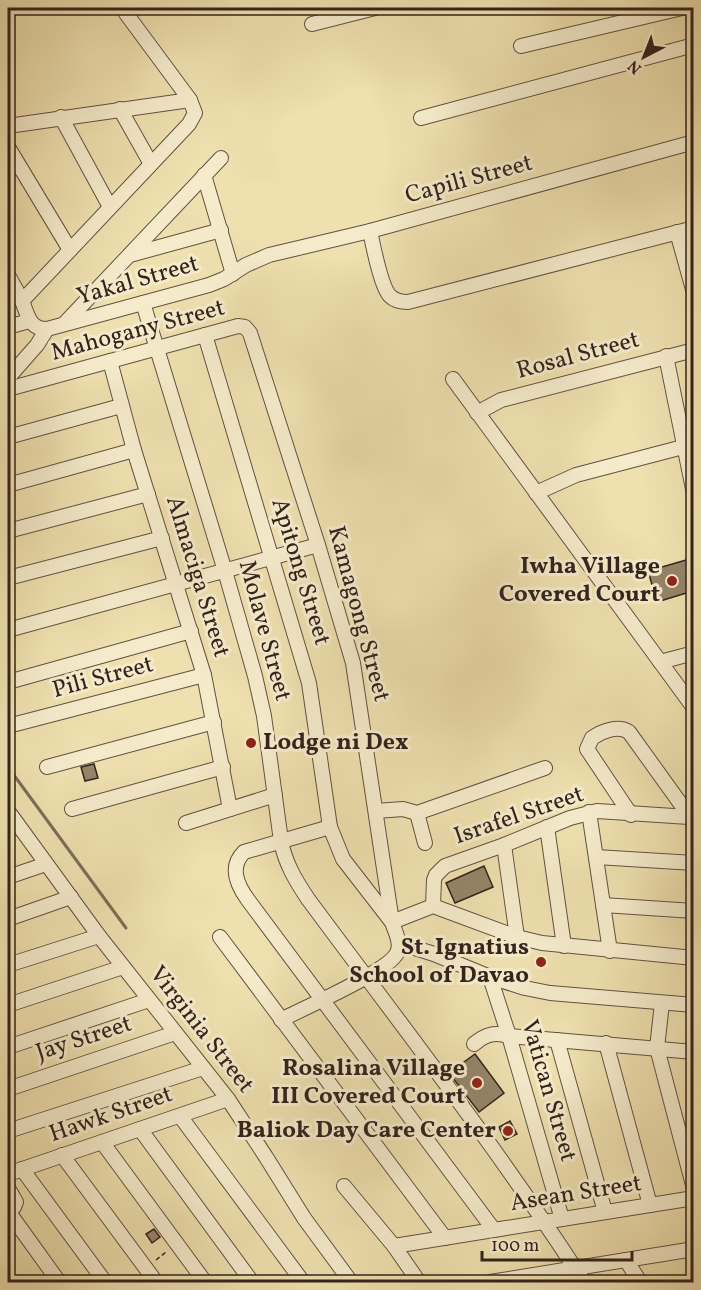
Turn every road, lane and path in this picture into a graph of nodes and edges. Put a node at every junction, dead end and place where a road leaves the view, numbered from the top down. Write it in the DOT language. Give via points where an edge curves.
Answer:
graph roads {
  1 [pos="122,8"];
  2 [pos="375,8"];
  3 [pos="682,8"];
  4 [pos="312,24"];
  5 [pos="693,45"];
  6 [pos="520,46"];
  7 [pos="190,100"];
  8 [pos="120,109"];
  9 [pos="61,117"];
  10 [pos="421,118"];
  11 [pos="8,126"];
  12 [pos="693,142"];
  13 [pos="8,147"];
  14 [pos="221,158"];
  15 [pos="151,164"];
  16 [pos="204,175"];
  17 [pos="110,207"];
  18 [pos="693,228"];
  19 [pos="221,230"];
  20 [pos="370,231"];
  21 [pos="677,232"];
  22 [pos="70,250"];
  23 [pos="129,255"];
  24 [pos="256,260"];
  25 [pos="233,274"];
  26 [pos="8,275"];
  27 [pos="693,293"];
  28 [pos="22,301"];
  29 [pos="143,303"];
  30 [pos="29,321"];
  31 [pos="62,325"];
  32 [pos="8,327"];
  33 [pos="245,327"];
  34 [pos="46,329"];
  35 [pos="205,335"];
  36 [pos="157,348"];
  37 [pos="693,350"];
  38 [pos="666,356"];
  39 [pos="110,361"];
  40 [pos="8,378"];
  41 [pos="453,379"];
  42 [pos="8,389"];
  43 [pos="122,406"];
  44 [pos="477,413"];
  45 [pos="8,437"];
  46 [pos="683,447"];
  47 [pos="134,450"];
  48 [pos="8,485"];
  49 [pos="148,494"];
  50 [pos="536,494"];
  51 [pos="693,494"];
  52 [pos="8,531"];
  53 [pos="162,538"];
  54 [pos="318,545"];
  55 [pos="273,557"];
  56 [pos="225,571"];
  57 [pos="8,579"];
  58 [pos="176,585"];
  59 [pos="8,630"];
  60 [pos="191,631"];
  61 [pos="693,653"];
  62 [pos="660,662"];
  63 [pos="204,675"];
  64 [pos="8,682"];
  65 [pos="693,708"];
  66 [pos="214,722"];
  67 [pos="10,726"];
  68 [pos="47,767"];
  69 [pos="223,767"];
  70 [pos="545,768"];
  71 [pos="275,795"];
  72 [pos="72,809"];
  73 [pos="231,809"];
  74 [pos="8,811"];
  75 [pos="376,811"];
  76 [pos="589,812"];
  77 [pos="417,813"];
  78 [pos="631,815"];
  79 [pos="691,820"];
  80 [pos="186,824"];
  81 [pos="330,827"];
  82 [pos="547,827"];
  83 [pos="21,829"];
  84 [pos="8,834"];
  85 [pos="281,841"];
  86 [pos="425,843"];
  87 [pos="504,845"];
  88 [pos="596,857"];
  89 [pos="693,863"];
  90 [pos="46,864"];
  91 [pos="8,877"];
  92 [pos="70,897"];
  93 [pos="603,905"];
  94 [pos="433,906"];
  95 [pos="693,911"];
  96 [pos="8,919"];
  97 [pos="392,922"];
  98 [pos="99,936"];
  99 [pos="517,937"];
  100 [pos="220,938"];
  101 [pos="399,943"];
  102 [pos="564,946"];
  103 [pos="610,951"];
  104 [pos="693,958"];
  105 [pos="8,965"];
  106 [pos="123,967"];
  107 [pos="366,977"];
  108 [pos="490,977"];
  109 [pos="322,999"];
  110 [pos="148,1000"];
  111 [pos="662,1003"];
  112 [pos="8,1005"];
  113 [pos="693,1005"];
  114 [pos="281,1020"];
  115 [pos="176,1033"];
  116 [pos="509,1036"];
  117 [pos="556,1040"];
  118 [pos="474,1044"];
  119 [pos="606,1044"];
  120 [pos="8,1047"];
  121 [pos="657,1048"];
  122 [pos="693,1052"];
  123 [pos="203,1068"];
  124 [pos="8,1089"];
  125 [pos="228,1099"];
  126 [pos="180,1116"];
  127 [pos="140,1129"];
  128 [pos="8,1131"];
  129 [pos="102,1142"];
  130 [pos="62,1155"];
  131 [pos="22,1169"];
  132 [pos="8,1174"];
  133 [pos="344,1186"];
  134 [pos="8,1188"];
  135 [pos="693,1189"];
  136 [pos="693,1198"];
  137 [pos="650,1205"];
  138 [pos="8,1211"];
  139 [pos="605,1212"];
  140 [pos="562,1219"];
  141 [pos="545,1222"];
  142 [pos="494,1230"];
  143 [pos="445,1238"];
  144 [pos="394,1246"];
  145 [pos="693,1249"];
  146 [pos="626,1260"];
  147 [pos="575,1268"];
  148 [pos="59,1282"];
  149 [pos="105,1282"];
  150 [pos="156,1282"];
  151 [pos="205,1282"];
  152 [pos="252,1282"];
  153 [pos="303,1282"];
  154 [pos="351,1282"];
  155 [pos="419,1282"];
  156 [pos="490,1282"];
  157 [pos="584,1282"];
  158 [pos="640,1282"];
  1 -- 7 [label="street"];
  2 -- 4 [label="street"];
  3 -- 6 [label="street"];
  5 -- 10 [label="street"];
  7 -- 8 [label="street"];
  7 -- 15 [label="street" via="193,119"];
  8 -- 9 [label="street"];
  8 -- 15 [label="street"];
  9 -- 11 [label="street"];
  9 -- 17 [label="street"];
  12 -- 20 [label="street, Capili Street"];
  13 -- 22 [label="street"];
  14 -- 16 [label="street"];
  15 -- 17 [label="street"];
  16 -- 19 [label="street"];
  16 -- 23 [label="street"];
  17 -- 22 [label="street"];
  18 -- 21 [label="street"];
  19 -- 23 [label="street"];
  19 -- 25 [label="street"];
  20 -- 21 [label="street" via="385,289 400,302"];
  20 -- 24 [label="street, Capili Street"];
  21 -- 27 [label="street"];
  22 -- 28 [label="street"];
  23 -- 31 [label="street"];
  24 -- 25 [label="street, Yakal Street"];
  25 -- 29 [label="street, Yakal Street" via="209,285"];
  26 -- 28 [label="street"];
  28 -- 30 [label="street"];
  29 -- 31 [label="street, Yakal Street"];
  29 -- 36 [label="street, Molave Street"];
  30 -- 32 [label="street"];
  30 -- 34 [label="street"];
  31 -- 34 [label="street, Yakal Street"];
  33 -- 35 [label="street, Mahogany Street"];
  33 -- 54 [label="street, Kamagong Street"];
  34 -- 40 [label="street"];
  35 -- 36 [label="street, Mahogany Street"];
  35 -- 55 [label="street, Apitong Street"];
  36 -- 39 [label="street, Mahogany Street"];
  36 -- 56 [label="street, Molave Street"];
  37 -- 38 [label="street, Rosal Street"];
  38 -- 44 [label="street, Rosal Street" via="501,400"];
  38 -- 46 [label="street"];
  39 -- 42 [label="street, Mahogany Street"];
  39 -- 43 [label="street, Almaciga Street"];
  41 -- 44 [label="street"];
  43 -- 45 [label="street"];
  43 -- 47 [label="street, Almaciga Street"];
  44 -- 50 [label="street"];
  46 -- 50 [label="street" via="576,474"];
  46 -- 51 [label="street"];
  47 -- 48 [label="street"];
  47 -- 49 [label="street, Almaciga Street"];
  49 -- 52 [label="street"];
  49 -- 53 [label="street, Almaciga Street"];
  50 -- 62 [label="street"];
  53 -- 57 [label="street"];
  53 -- 58 [label="street, Almaciga Street"];
  54 -- 55 [label="street"];
  54 -- 75 [label="street, Kamagong Street" via="353,663"];
  55 -- 56 [label="street"];
  55 -- 81 [label="street, Apitong Street" via="309,683"];
  56 -- 58 [label="street"];
  56 -- 71 [label="street, Molave Street" via="260,696"];
  58 -- 59 [label="street"];
  58 -- 60 [label="street, Almaciga Street"];
  60 -- 63 [label="street, Almaciga Street"];
  60 -- 64 [label="street"];
  61 -- 62 [label="street"];
  62 -- 65 [label="street"];
  63 -- 66 [label="street, Almaciga Street"];
  63 -- 67 [label="street, Pili Street"];
  66 -- 68 [label="street"];
  66 -- 69 [label="street, Almaciga Street"];
  69 -- 72 [label="street"];
  69 -- 73 [label="street, Almaciga Street"];
  70 -- 77 [label="street"];
  71 -- 73 [label="street"];
  71 -- 85 [label="street, Molave Street"];
  73 -- 80 [label="street"];
  74 -- 83 [label="street, Virginia Street"];
  75 -- 77 [label="street" via="403,809"];
  75 -- 97 [label="street, Kamagong Street"];
  76 -- 78 [label="street, Israfel Street"];
  76 -- 82 [label="street, Israfel Street"];
  76 -- 88 [label="street"];
  77 -- 86 [label="street"];
  78 -- 79 [label="street, Israfel Street"];
  78 -- 79 [label="street" via="587,749 596,735 615,729 629,732"];
  81 -- 85 [label="street"];
  81 -- 97 [label="street, Apitong Street" via="343,859"];
  82 -- 87 [label="street, Israfel Street"];
  82 -- 102 [label="street"];
  83 -- 84 [label="street"];
  83 -- 90 [label="street, Virginia Street"];
  85 -- 107 [label="street, Molave Street" via="300,887"];
  85 -- 109 [label="street" via="244,852 236,864 237,880 241,891"];
  87 -- 94 [label="street, Israfel Street" via="440,869 434,880"];
  87 -- 99 [label="street"];
  88 -- 89 [label="street"];
  88 -- 93 [label="street"];
  90 -- 91 [label="street"];
  90 -- 92 [label="street, Virginia Street"];
  92 -- 96 [label="street"];
  92 -- 98 [label="street, Virginia Street"];
  93 -- 95 [label="street"];
  93 -- 103 [label="street"];
  94 -- 97 [label="street"];
  94 -- 99 [label="street"];
  97 -- 101 [label="street"];
  98 -- 105 [label="street"];
  98 -- 106 [label="street, Virginia Street"];
  99 -- 102 [label="street"];
  100 -- 114 [label="street"];
  101 -- 107 [label="street" via="391,960"];
  101 -- 108 [label="street"];
  102 -- 103 [label="street"];
  103 -- 104 [label="street"];
  106 -- 110 [label="street, Virginia Street"];
  106 -- 112 [label="street"];
  107 -- 109 [label="street"];
  107 -- 141 [label="street, Molave Street"];
  108 -- 111 [label="street" via="550,993"];
  108 -- 116 [label="street, Vatican Street"];
  109 -- 114 [label="street"];
  109 -- 142 [label="street"];
  110 -- 115 [label="street, Virginia Street"];
  110 -- 120 [label="street"];
  111 -- 113 [label="street"];
  111 -- 121 [label="street"];
  114 -- 143 [label="street"];
  115 -- 123 [label="street, Virginia Street"];
  115 -- 124 [label="street, Jay Street"];
  116 -- 117 [label="street"];
  116 -- 118 [label="street" via="492,1033"];
  116 -- 140 [label="street, Vatican Street"];
  117 -- 119 [label="street"];
  117 -- 139 [label="street"];
  119 -- 121 [label="street"];
  119 -- 137 [label="street"];
  121 -- 122 [label="street"];
  121 -- 135 [label="street"];
  123 -- 125 [label="street, Virginia Street"];
  123 -- 128 [label="street"];
  125 -- 126 [label="street, Hawk Street"];
  125 -- 154 [label="street, Virginia Street" via="304,1218"];
  126 -- 127 [label="street, Hawk Street"];
  126 -- 153 [label="street"];
  127 -- 129 [label="street, Hawk Street"];
  127 -- 152 [label="street"];
  129 -- 130 [label="street, Hawk Street"];
  129 -- 151 [label="street"];
  130 -- 131 [label="street, Hawk Street"];
  130 -- 150 [label="street"];
  131 -- 132 [label="street, Hawk Street"];
  131 -- 149 [label="street"];
  133 -- 144 [label="street"];
  134 -- 138 [label="street" via="16,1202"];
  136 -- 137 [label="street, Asean Street"];
  137 -- 139 [label="street, Asean Street"];
  138 -- 148 [label="street"];
  139 -- 140 [label="street, Asean Street"];
  140 -- 141 [label="street, Asean Street"];
  141 -- 142 [label="street, Asean Street"];
  141 -- 147 [label="street, Molave Street"];
  142 -- 143 [label="street, Asean Street"];
  143 -- 144 [label="street, Asean Street"];
  144 -- 155 [label="street"];
  145 -- 146 [label="street"];
  146 -- 147 [label="street"];
  146 -- 158 [label="street"];
  147 -- 156 [label="street"];
  147 -- 157 [label="street, Molave Street"];
}
